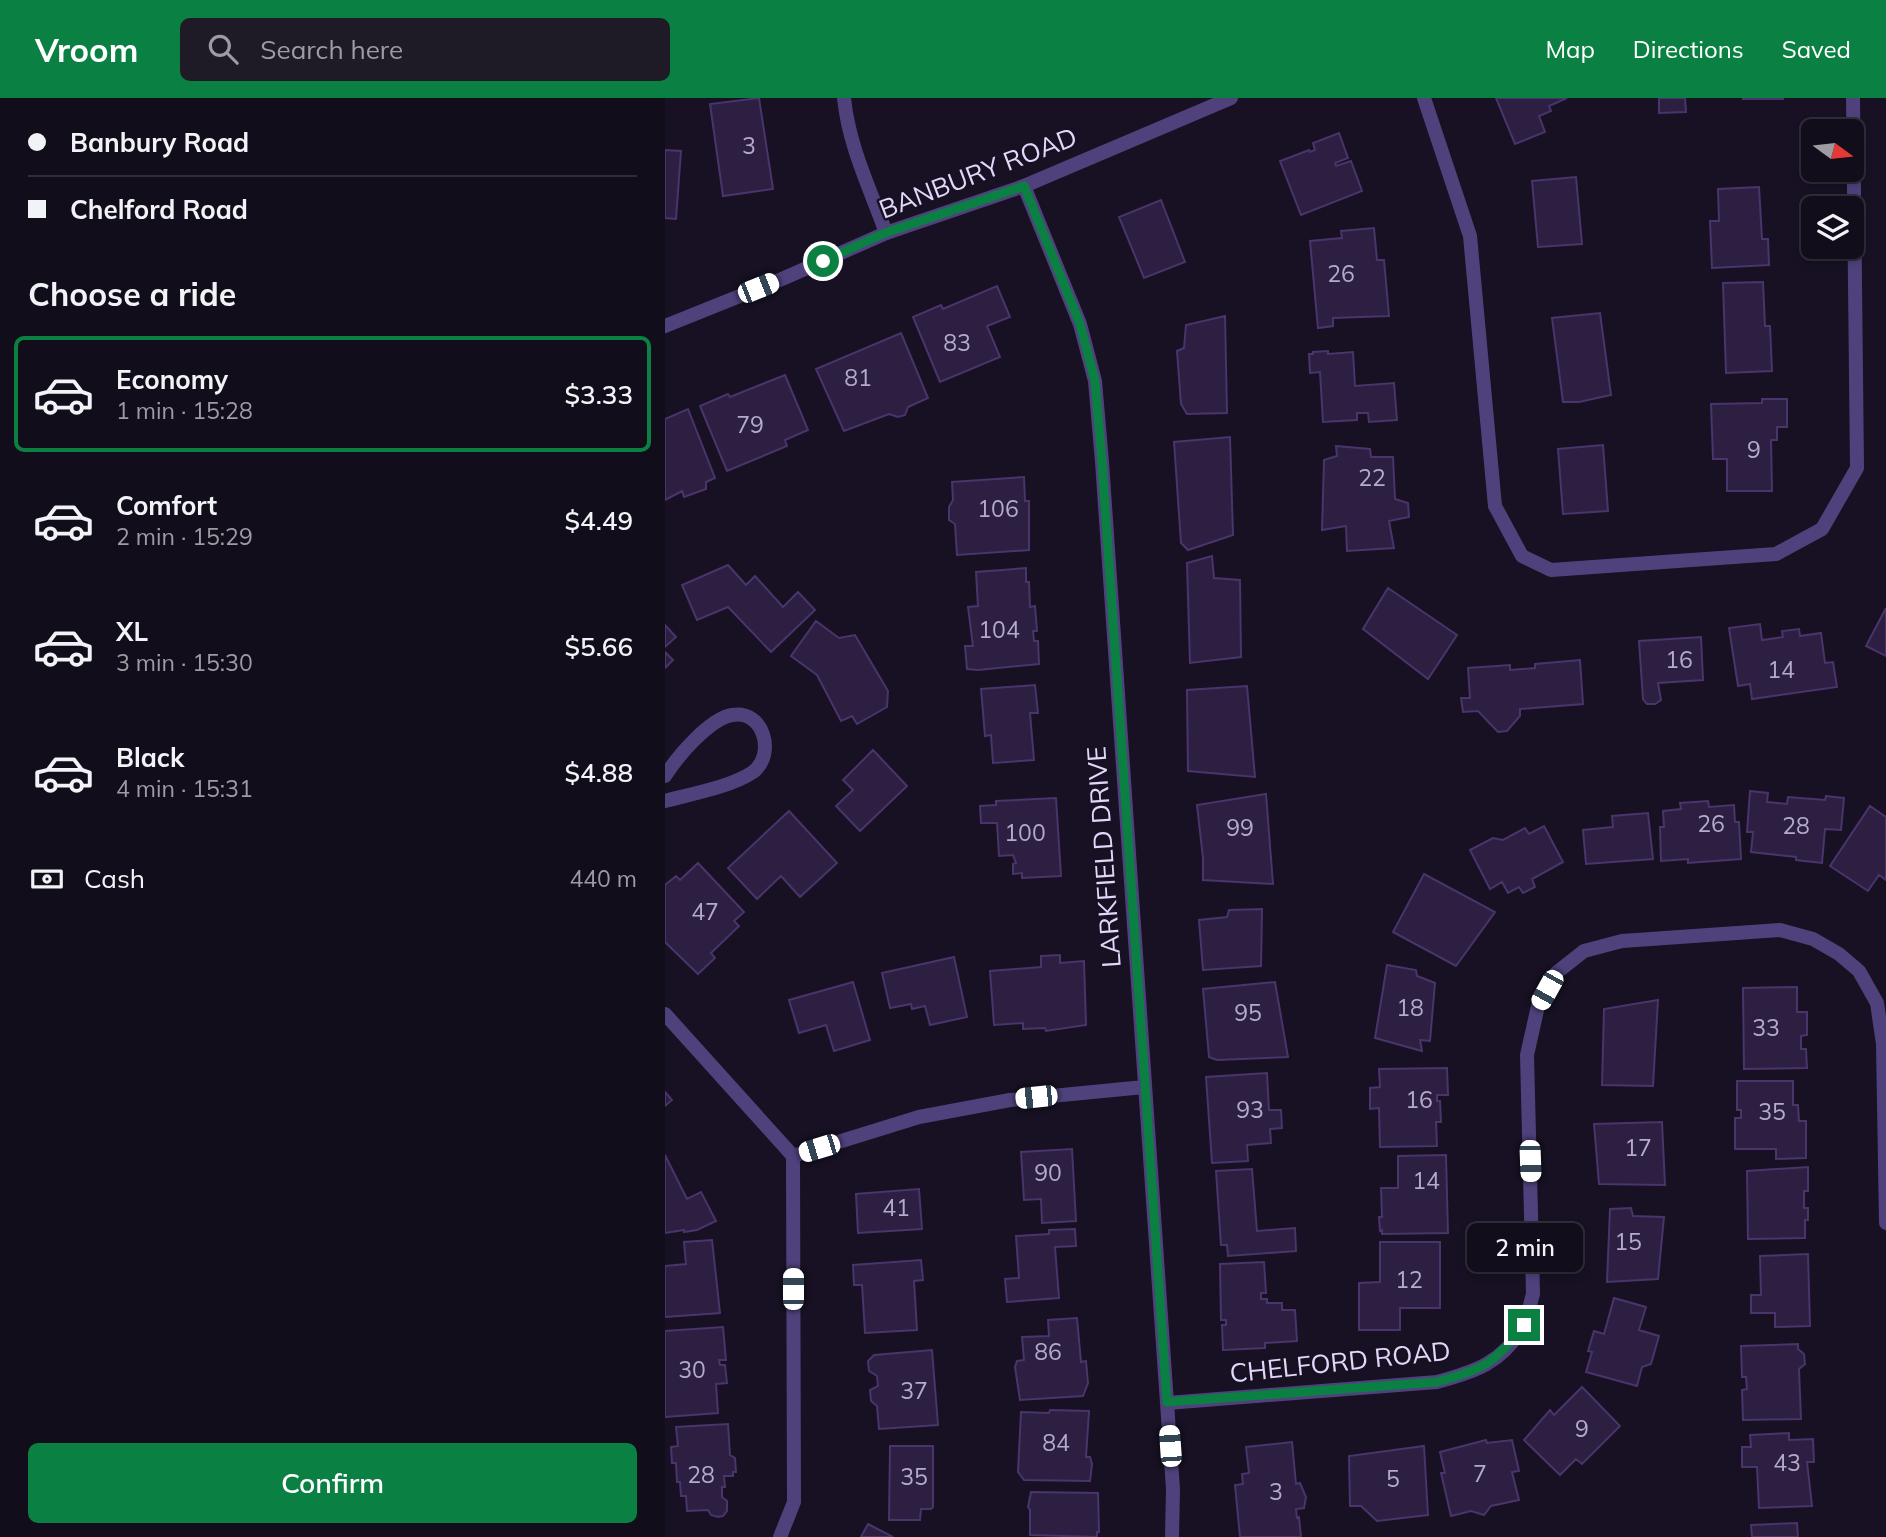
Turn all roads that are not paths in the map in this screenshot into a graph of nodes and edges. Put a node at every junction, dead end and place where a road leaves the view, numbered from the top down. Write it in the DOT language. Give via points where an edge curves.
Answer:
graph roads {
  1 [pos="844,98"];
  2 [pos="1231,98"];
  3 [pos="1424,98"];
  4 [pos="1853,98"];
  5 [pos="1024,186"];
  6 [pos="885,233"];
  7 [pos="665,326"];
  8 [pos="665,776"];
  9 [pos="665,801"];
  10 [pos="665,1014"];
  11 [pos="1144,1087"];
  12 [pos="793,1156"];
  13 [pos="1886,1223"];
  14 [pos="1167,1402"];
  15 [pos="780,1537"];
  16 [pos="1172,1537"];
  1 -- 6 [label="street" via="859,166"];
  2 -- 5 [label="street, BANBURY ROAD"];
  3 -- 4 [label="street" via="1470,236 1495,506 1522,556 1551,570 1776,554 1822,529 1857,468"];
  5 -- 6 [label="street, BANBURY ROAD"];
  5 -- 11 [label="street, LARKFIELD DRIVE" via="1080,324 1095,381"];
  6 -- 7 [label="street, BANBURY ROAD"];
  8 -- 9 [label="street" via="696,738 733,714 748,716 764,735 763,759 755,771"];
  10 -- 12 [label="street"];
  11 -- 12 [label="street" via="1010,1100 919,1117"];
  11 -- 14 [label="street, LARKFIELD DRIVE"];
  12 -- 15 [label="street" via="794,1502"];
  13 -- 14 [label="street, CHELFORD ROAD" via="1883,1044 1877,1003 1859,971 1813,939 1780,930 1622,941 1584,951 1556,973 1538,1006 1527,1055 1533,1294 1524,1325 1504,1352 1475,1371 1437,1382"];
  14 -- 16 [label="street, LARKFIELD DRIVE"];
}
